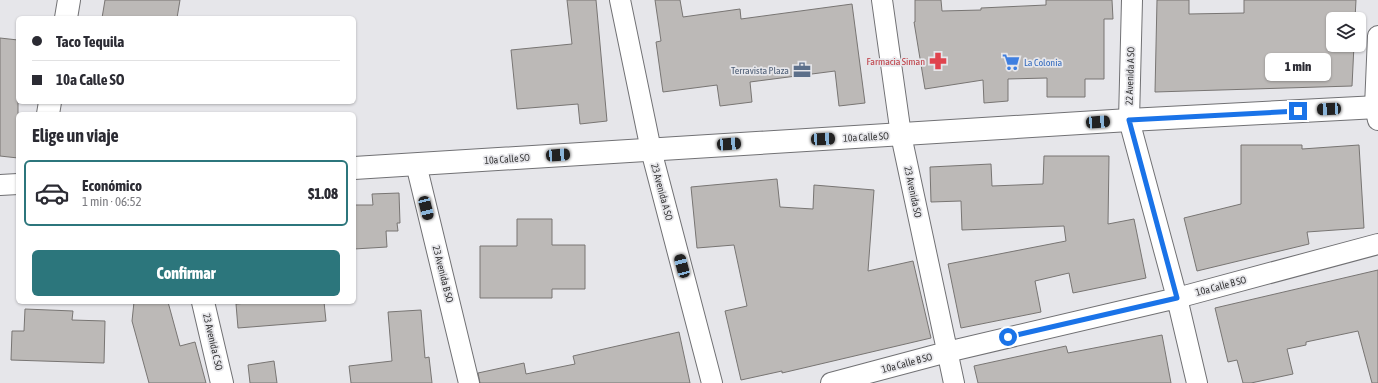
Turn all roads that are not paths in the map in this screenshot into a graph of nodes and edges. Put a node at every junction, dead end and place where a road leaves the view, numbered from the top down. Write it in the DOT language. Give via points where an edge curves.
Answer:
graph roads {
  1 [pos="69,0"];
  2 [pos="620,0"];
  3 [pos="882,0"];
  4 [pos="1132,0"];
  5 [pos="66,16"];
  6 [pos="1378,36"];
  7 [pos="1377,111"];
  8 [pos="1129,120"];
  9 [pos="901,135"];
  10 [pos="651,150"];
  11 [pos="416,164"];
  12 [pos="356,168"];
  13 [pos="16,184"];
  14 [pos="0,185"];
  15 [pos="1378,244"];
  16 [pos="1177,298"];
  17 [pos="203,304"];
  18 [pos="947,352"];
  19 [pos="222,383"];
  20 [pos="469,383"];
  21 [pos="712,383"];
  22 [pos="831,383"];
  23 [pos="954,383"];
  24 [pos="1197,383"];
  1 -- 5 [label="street"];
  2 -- 10 [label="street, 23 Avenida A SO"];
  3 -- 9 [label="street, 23 Avenida SO"];
  4 -- 8 [label="street, 22 Avenida A SO"];
  6 -- 7 [label="street"];
  7 -- 8 [label="street, 10a Calle SO"];
  8 -- 9 [label="street, 10a Calle SO"];
  8 -- 16 [label="street, 22 Avenida A SO"];
  9 -- 10 [label="street, 10a Calle SO"];
  9 -- 18 [label="street, 23 Avenida SO"];
  10 -- 11 [label="street, 10a Calle SO"];
  10 -- 21 [label="street, 23 Avenida A SO"];
  11 -- 12 [label="street, 10a Calle SO"];
  11 -- 20 [label="street, 23 Avenida B SO"];
  13 -- 14 [label="street"];
  15 -- 16 [label="street, 10a Calle B SO"];
  16 -- 18 [label="street, 10a Calle B SO"];
  16 -- 24 [label="street, 22 Avenida A SO"];
  17 -- 19 [label="street, 23 Avenida C SO"];
  18 -- 22 [label="street, 10a Calle B SO"];
  18 -- 23 [label="street, 23 Avenida SO"];
}
